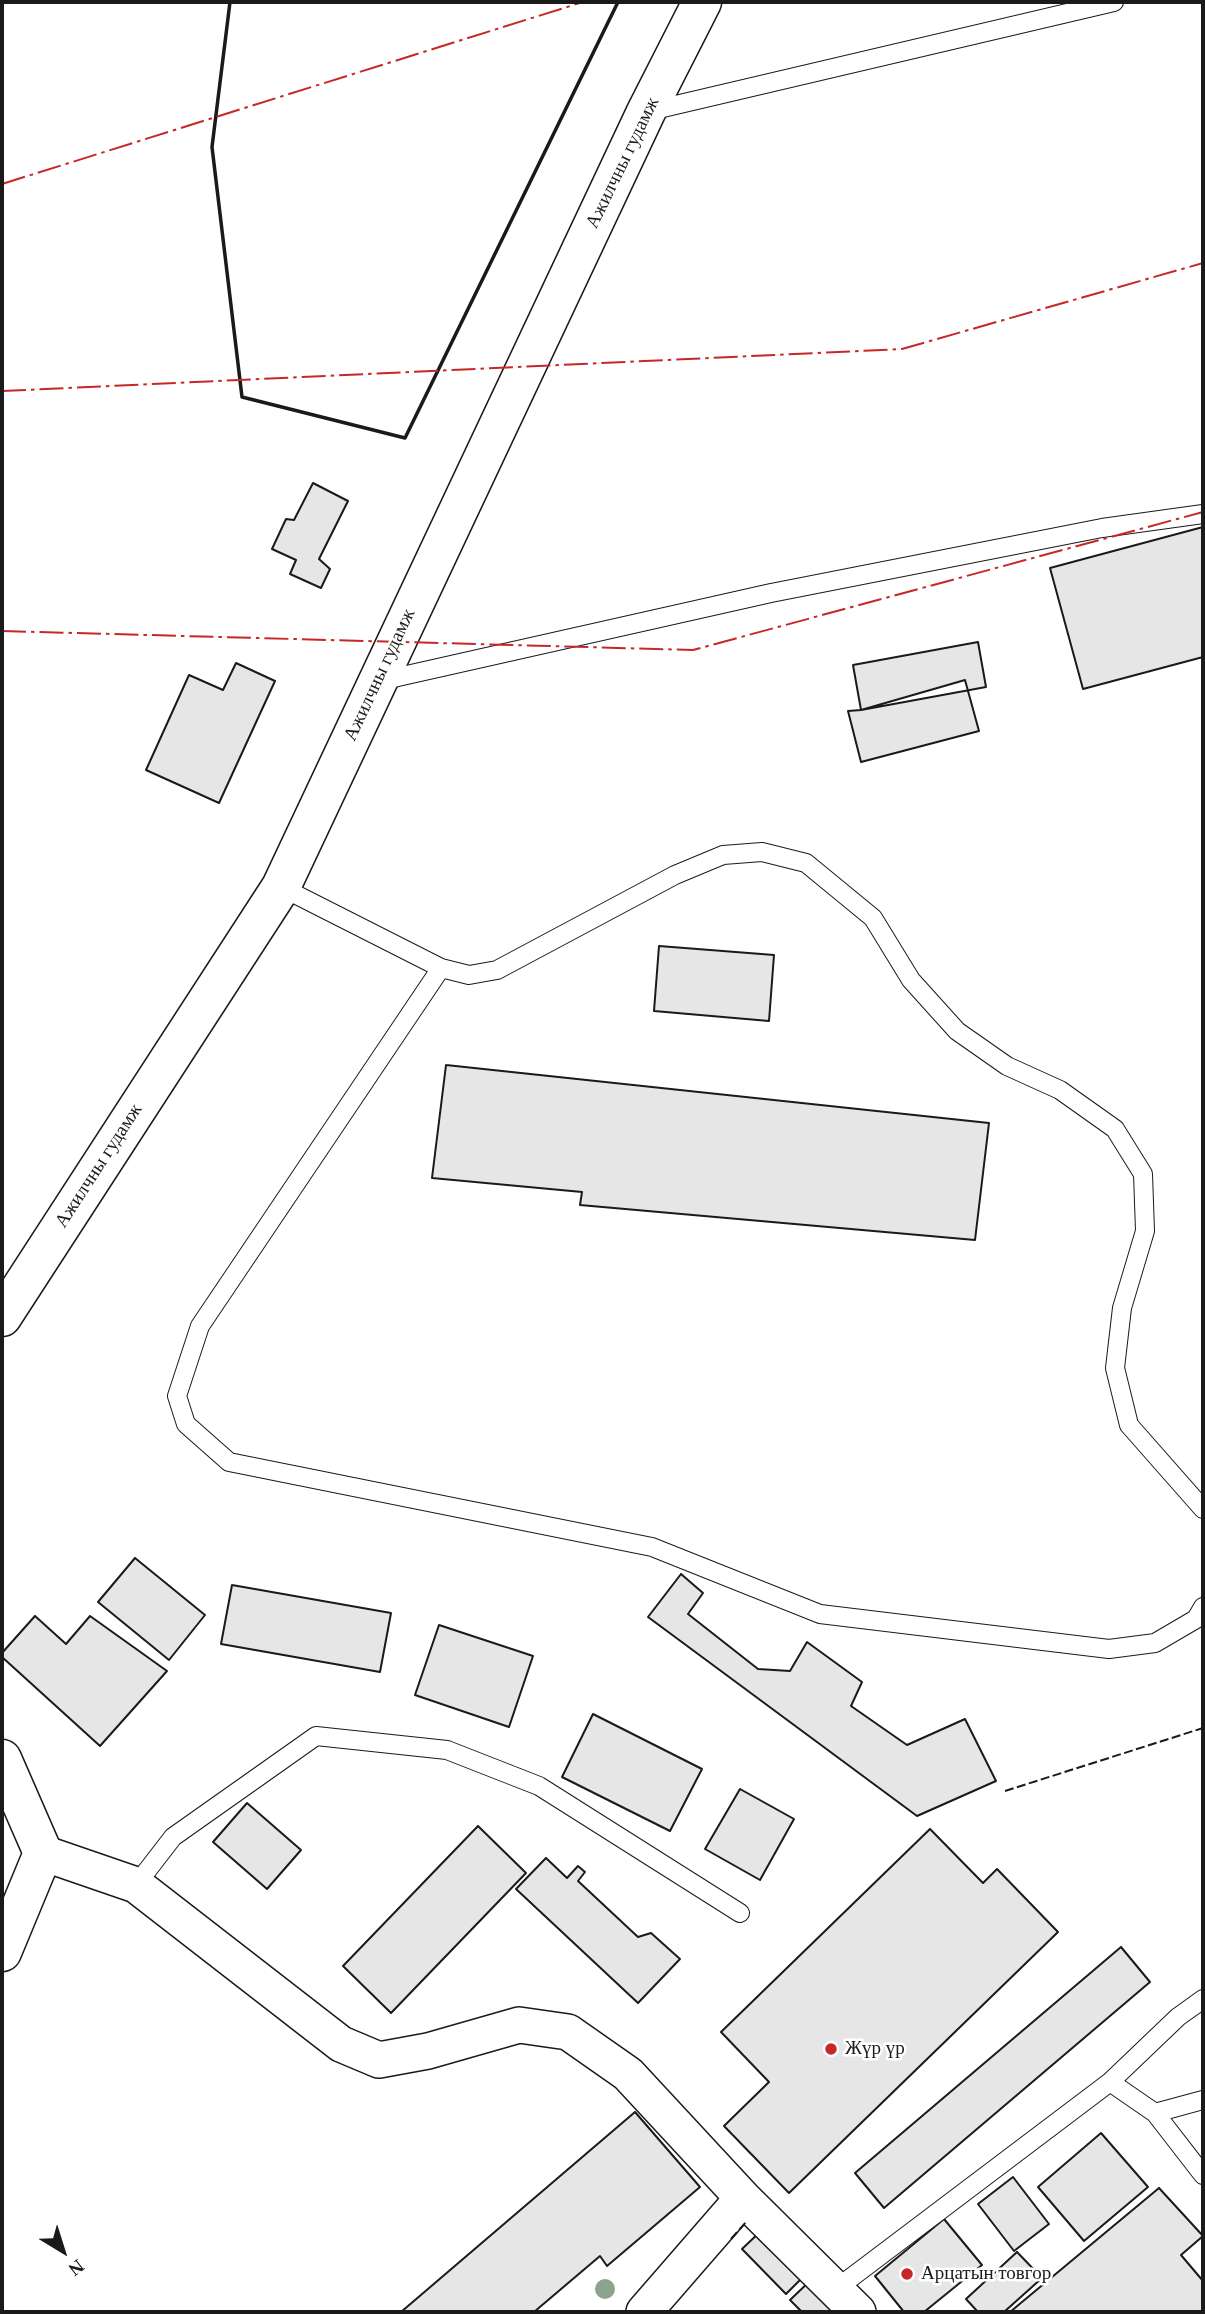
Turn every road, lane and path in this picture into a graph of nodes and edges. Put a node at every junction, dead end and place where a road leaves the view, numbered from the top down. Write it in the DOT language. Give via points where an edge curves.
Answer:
graph roads {
  1 [pos="702,2"];
  2 [pos="1114,2"];
  3 [pos="646,111"];
  4 [pos="1203,514"];
  5 [pos="377,682"];
  6 [pos="281,887"];
  7 [pos="441,968"];
  8 [pos="2,1317"];
  9 [pos="1203,1509"];
  10 [pos="1203,1607"];
  11 [pos="2,1759"];
  12 [pos="43,1853"];
  13 [pos="136,1885"];
  14 [pos="740,1913"];
  15 [pos="2,1952"];
  16 [pos="1203,1999"];
  17 [pos="1110,2082"];
  18 [pos="1203,2100"];
  19 [pos="1155,2113"];
  20 [pos="1203,2175"];
  21 [pos="743,2198"];
  22 [pos="847,2301"];
  23 [pos="644,2312"];
  1 -- 3 [label="main road, Ажилчны гудамж"];
  2 -- 3 [label="lane"];
  3 -- 5 [label="main road, Ажилчны гудамж"];
  4 -- 5 [label="lane" via="1102,528 771,593"];
  5 -- 6 [label="main road, Ажилчны гудамж"];
  6 -- 7 [label="lane"];
  6 -- 8 [label="main road, Ажилчны гудамж"];
  7 -- 9 [label="lane" via="469,975 497,970 723,855 762,852 806,863 873,918 911,980 957,1031 1007,1066 1060,1090 1115,1129 1143,1174 1145,1231 1122,1308 1115,1368 1129,1425"];
  7 -- 10 [label="lane" via="200,1326 177,1396 186,1424 229,1462 652,1547 820,1614 1108,1649 1155,1643 1196,1619"];
  11 -- 12 [label="main road"];
  12 -- 13 [label="street"];
  12 -- 15 [label="main road"];
  13 -- 14 [label="lane" via="173,1837 316,1736 447,1750 539,1786"];
  13 -- 21 [label="street" via="341,2044 379,2060 519,2025 568,2032 628,2074"];
  16 -- 17 [label="lane"];
  17 -- 19 [label="lane"];
  17 -- 22 [label="lane"];
  18 -- 19 [label="lane"];
  19 -- 20 [label="lane"];
  21 -- 22 [label="street"];
  21 -- 23 [label="street"];
}
